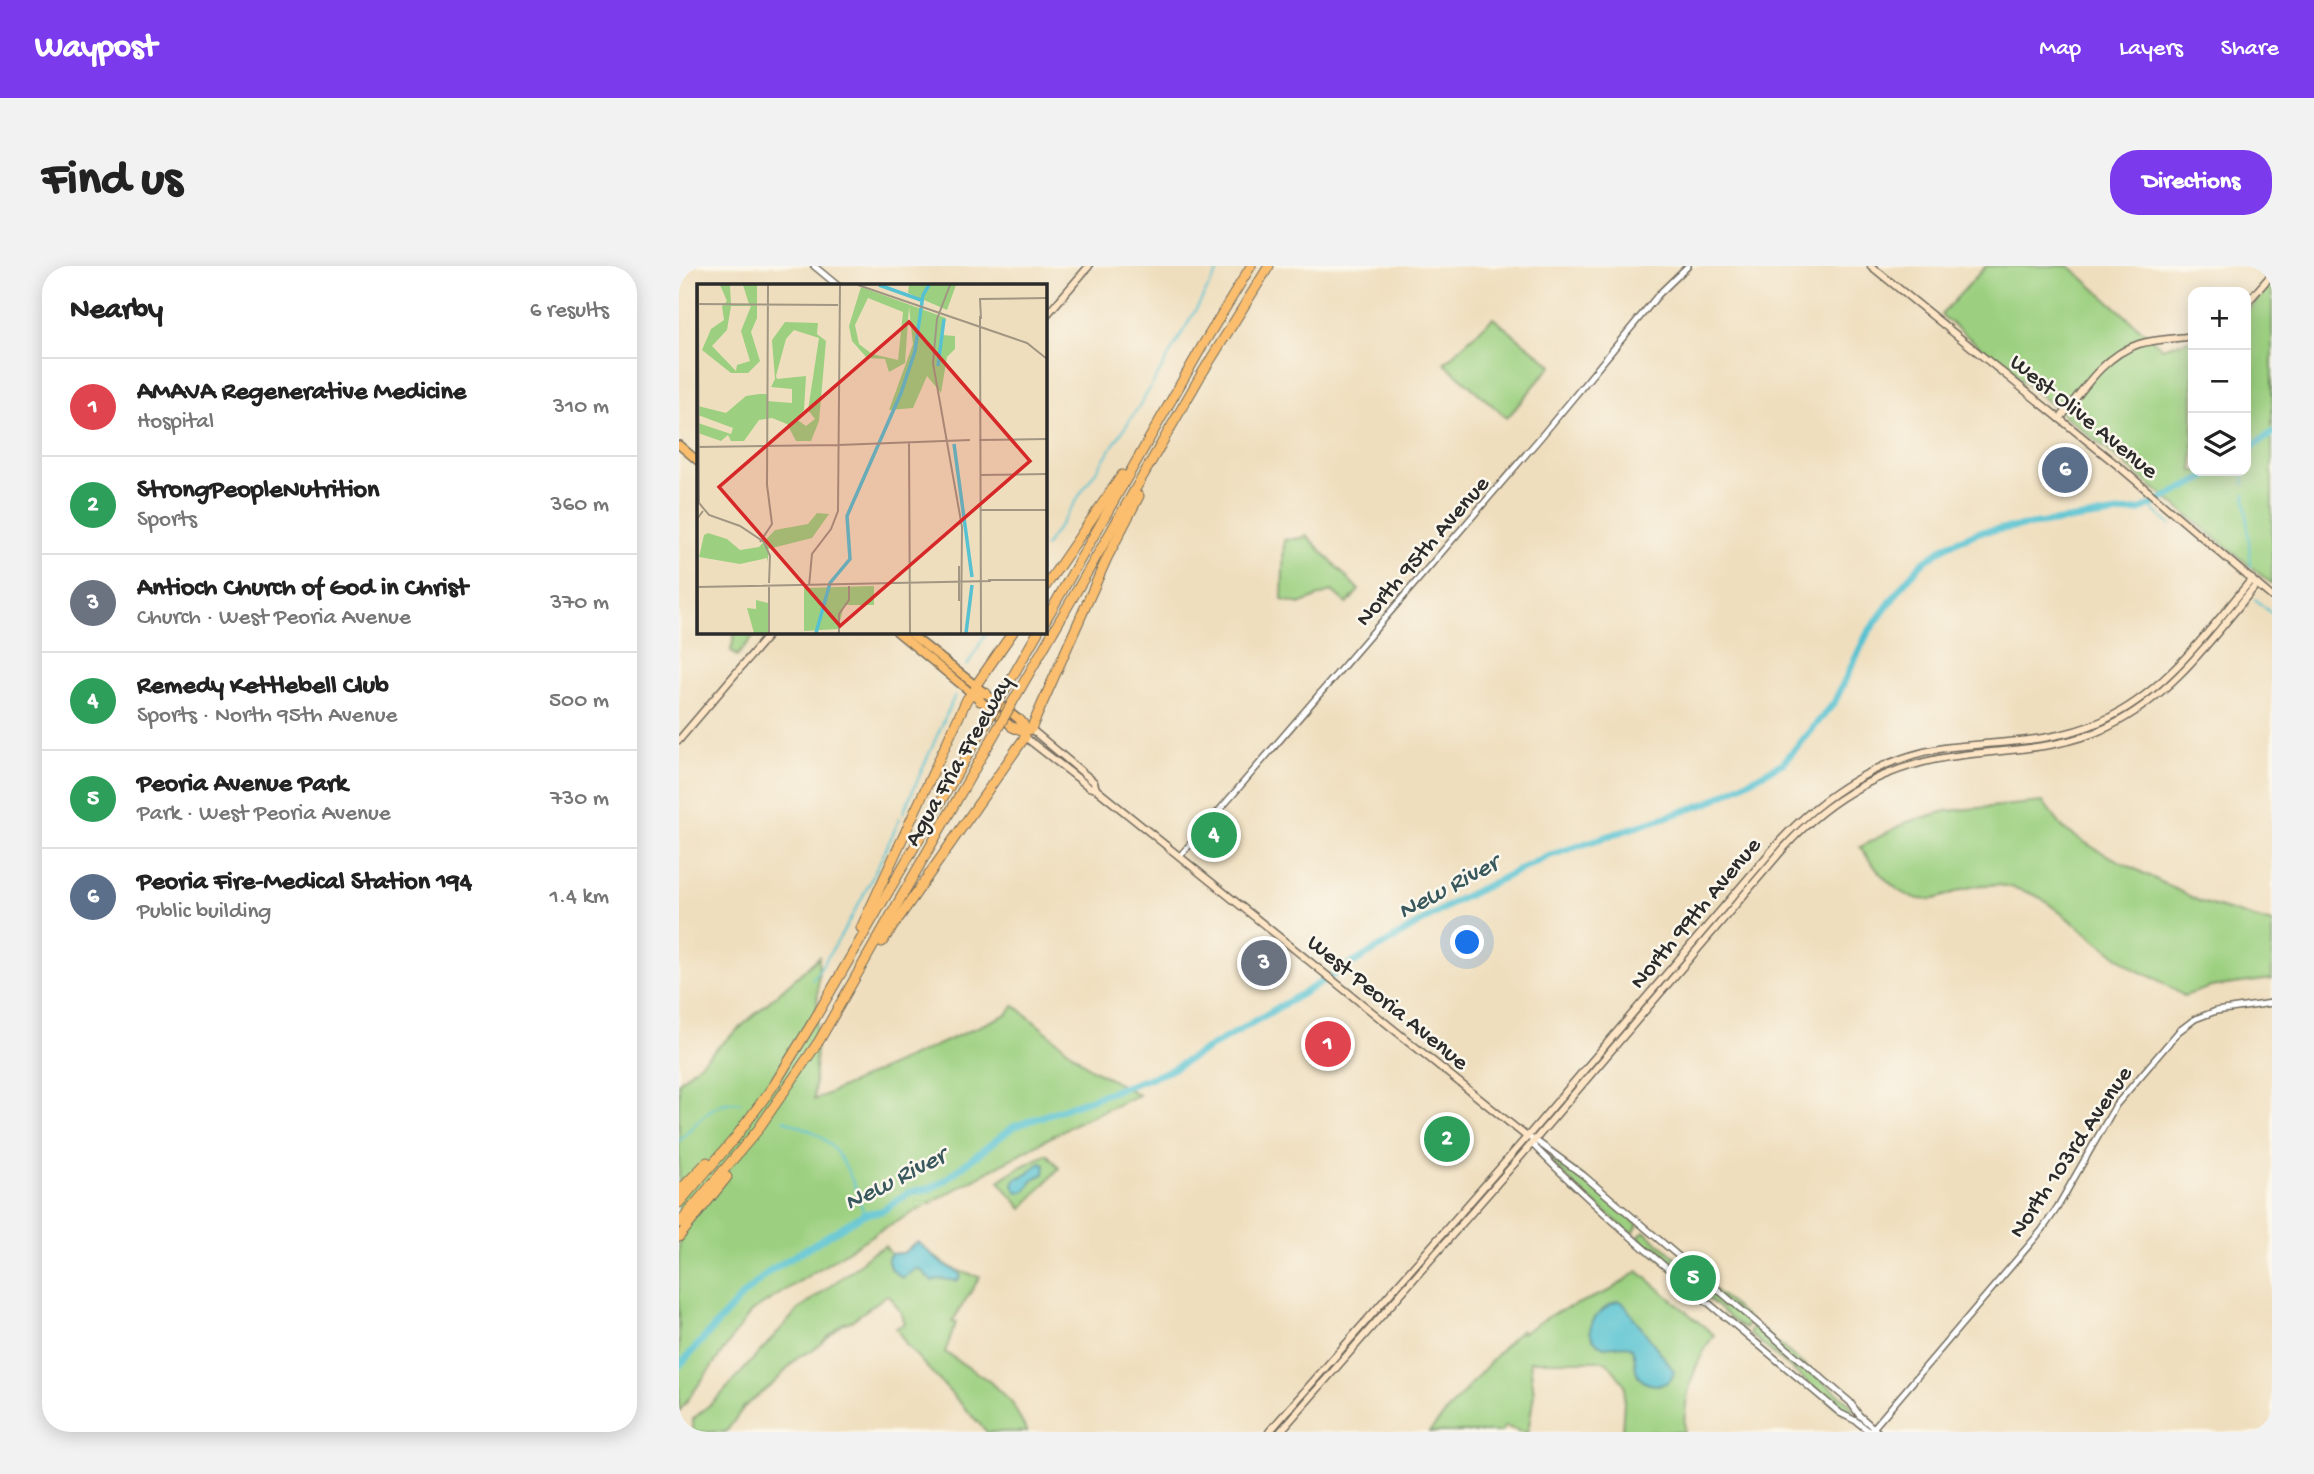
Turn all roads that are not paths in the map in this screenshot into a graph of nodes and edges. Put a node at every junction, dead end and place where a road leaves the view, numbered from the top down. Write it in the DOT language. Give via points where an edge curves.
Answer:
graph roads {
  1 [pos="814,266"];
  2 [pos="1089,266"];
  3 [pos="1251,266"];
  4 [pos="1270,266"];
  5 [pos="1688,266"];
  6 [pos="1871,266"];
  7 [pos="2272,274"];
  8 [pos="836,284"];
  9 [pos="2251,298"];
  10 [pos="1047,315"];
  11 [pos="2188,337"];
  12 [pos="2060,419"];
  13 [pos="1151,434"];
  14 [pos="1162,443"];
  15 [pos="679,445"];
  16 [pos="697,460"];
  17 [pos="2254,582"];
  18 [pos="1047,584"];
  19 [pos="2272,597"];
  20 [pos="1047,617"];
  21 [pos="769,634"];
  22 [pos="899,634"];
  23 [pos="911,634"];
  24 [pos="1012,634"];
  25 [pos="1037,634"];
  26 [pos="913,645"];
  27 [pos="942,659"];
  28 [pos="974,690"];
  29 [pos="986,693"];
  30 [pos="980,701"];
  31 [pos="1016,723"];
  32 [pos="1027,732"];
  33 [pos="679,740"];
  34 [pos="1947,748"];
  35 [pos="1948,757"];
  36 [pos="1179,856"];
  37 [pos="1667,979"];
  38 [pos="2272,1003"];
  39 [pos="806,1033"];
  40 [pos="819,1041"];
  41 [pos="1527,1137"];
  42 [pos="735,1138"];
  43 [pos="1533,1142"];
  44 [pos="745,1146"];
  45 [pos="679,1191"];
  46 [pos="1477,1201"];
  47 [pos="679,1203"];
  48 [pos="679,1223"];
  49 [pos="679,1237"];
  50 [pos="1291,1406"];
  51 [pos="1298,1412"];
  52 [pos="1873,1431"];
  53 [pos="1269,1432"];
  54 [pos="1280,1432"];
  1 -- 8 [label="street"];
  2 -- 10 [label="main road"];
  3 -- 13 [label="highway"];
  4 -- 14 [label="highway, Agua Fria Freeway"];
  5 -- 36 [label="street, North 95th Avenue"];
  6 -- 12 [label="main road, West Olive Avenue"];
  7 -- 9 [label="main road"];
  11 -- 12 [label="main road" via="2148,342 2120,353"];
  12 -- 17 [label="main road, West Olive Avenue"];
  13 -- 18 [label="highway"];
  13 -- 20 [label="highway"];
  14 -- 32 [label="highway"];
  14 -- 40 [label="highway, Agua Fria Freeway, bridge"];
  15 -- 16 [label="main road"];
  17 -- 19 [label="main road, West Olive Avenue"];
  17 -- 34 [label="main road, North 99th Avenue" via="2175,669 2121,711 2056,737"];
  17 -- 35 [label="main road, North 99th Avenue" via="2180,676 2116,722 2051,746"];
  21 -- 33 [label="main road"];
  22 -- 26 [label="main road"];
  23 -- 27 [label="main road"];
  24 -- 28 [label="highway"];
  25 -- 39 [label="highway, Agua Fria Freeway, bridge"];
  26 -- 27 [label="main road" via="919,644"];
  26 -- 28 [label="main road"];
  27 -- 28 [label="main road"];
  28 -- 29 [label="highway"];
  28 -- 30 [label="highway"];
  28 -- 39 [label="highway" via="866,919"];
  29 -- 31 [label="main road"];
  30 -- 31 [label="main road"];
  31 -- 32 [label="highway"];
  32 -- 36 [label="main road, West Peoria Avenue" via="1089,788"];
  32 -- 40 [label="highway" via="869,960"];
  34 -- 35 [label="main road"];
  34 -- 37 [label="main road, North 99th Avenue" via="1873,771 1819,804 1780,841"];
  35 -- 37 [label="main road, North 99th Avenue" via="1884,775 1825,808 1796,834"];
  36 -- 41 [label="main road, West Peoria Avenue"];
  37 -- 41 [label="main road, North 99th Avenue"];
  37 -- 43 [label="main road, North 99th Avenue"];
  38 -- 52 [label="street, North 103rd Avenue" via="2209,1013 2175,1034 2116,1105 2046,1224"];
  39 -- 42 [label="highway, Agua Fria Freeway"];
  40 -- 44 [label="highway, Agua Fria Freeway"];
  41 -- 43 [label="street, West Peoria Avenue"];
  41 -- 46 [label="main road, North 99th Avenue"];
  42 -- 45 [label="highway" via="720,1147"];
  42 -- 47 [label="highway, Agua Fria Freeway"];
  43 -- 46 [label="main road, North 99th Avenue"];
  43 -- 52 [label="street, West Peoria Avenue" via="1576,1189 1633,1238 1840,1413"];
  43 -- 52 [label="street, West Peoria Avenue" via="1583,1175 1849,1400"];
  44 -- 48 [label="highway, Agua Fria Freeway"];
  44 -- 49 [label="highway" via="739,1162"];
  46 -- 50 [label="main road, North 99th Avenue"];
  46 -- 51 [label="main road, North 99th Avenue"];
  50 -- 51 [label="main road"];
  50 -- 53 [label="main road, North 99th Avenue"];
  51 -- 54 [label="main road, North 99th Avenue"];
}
